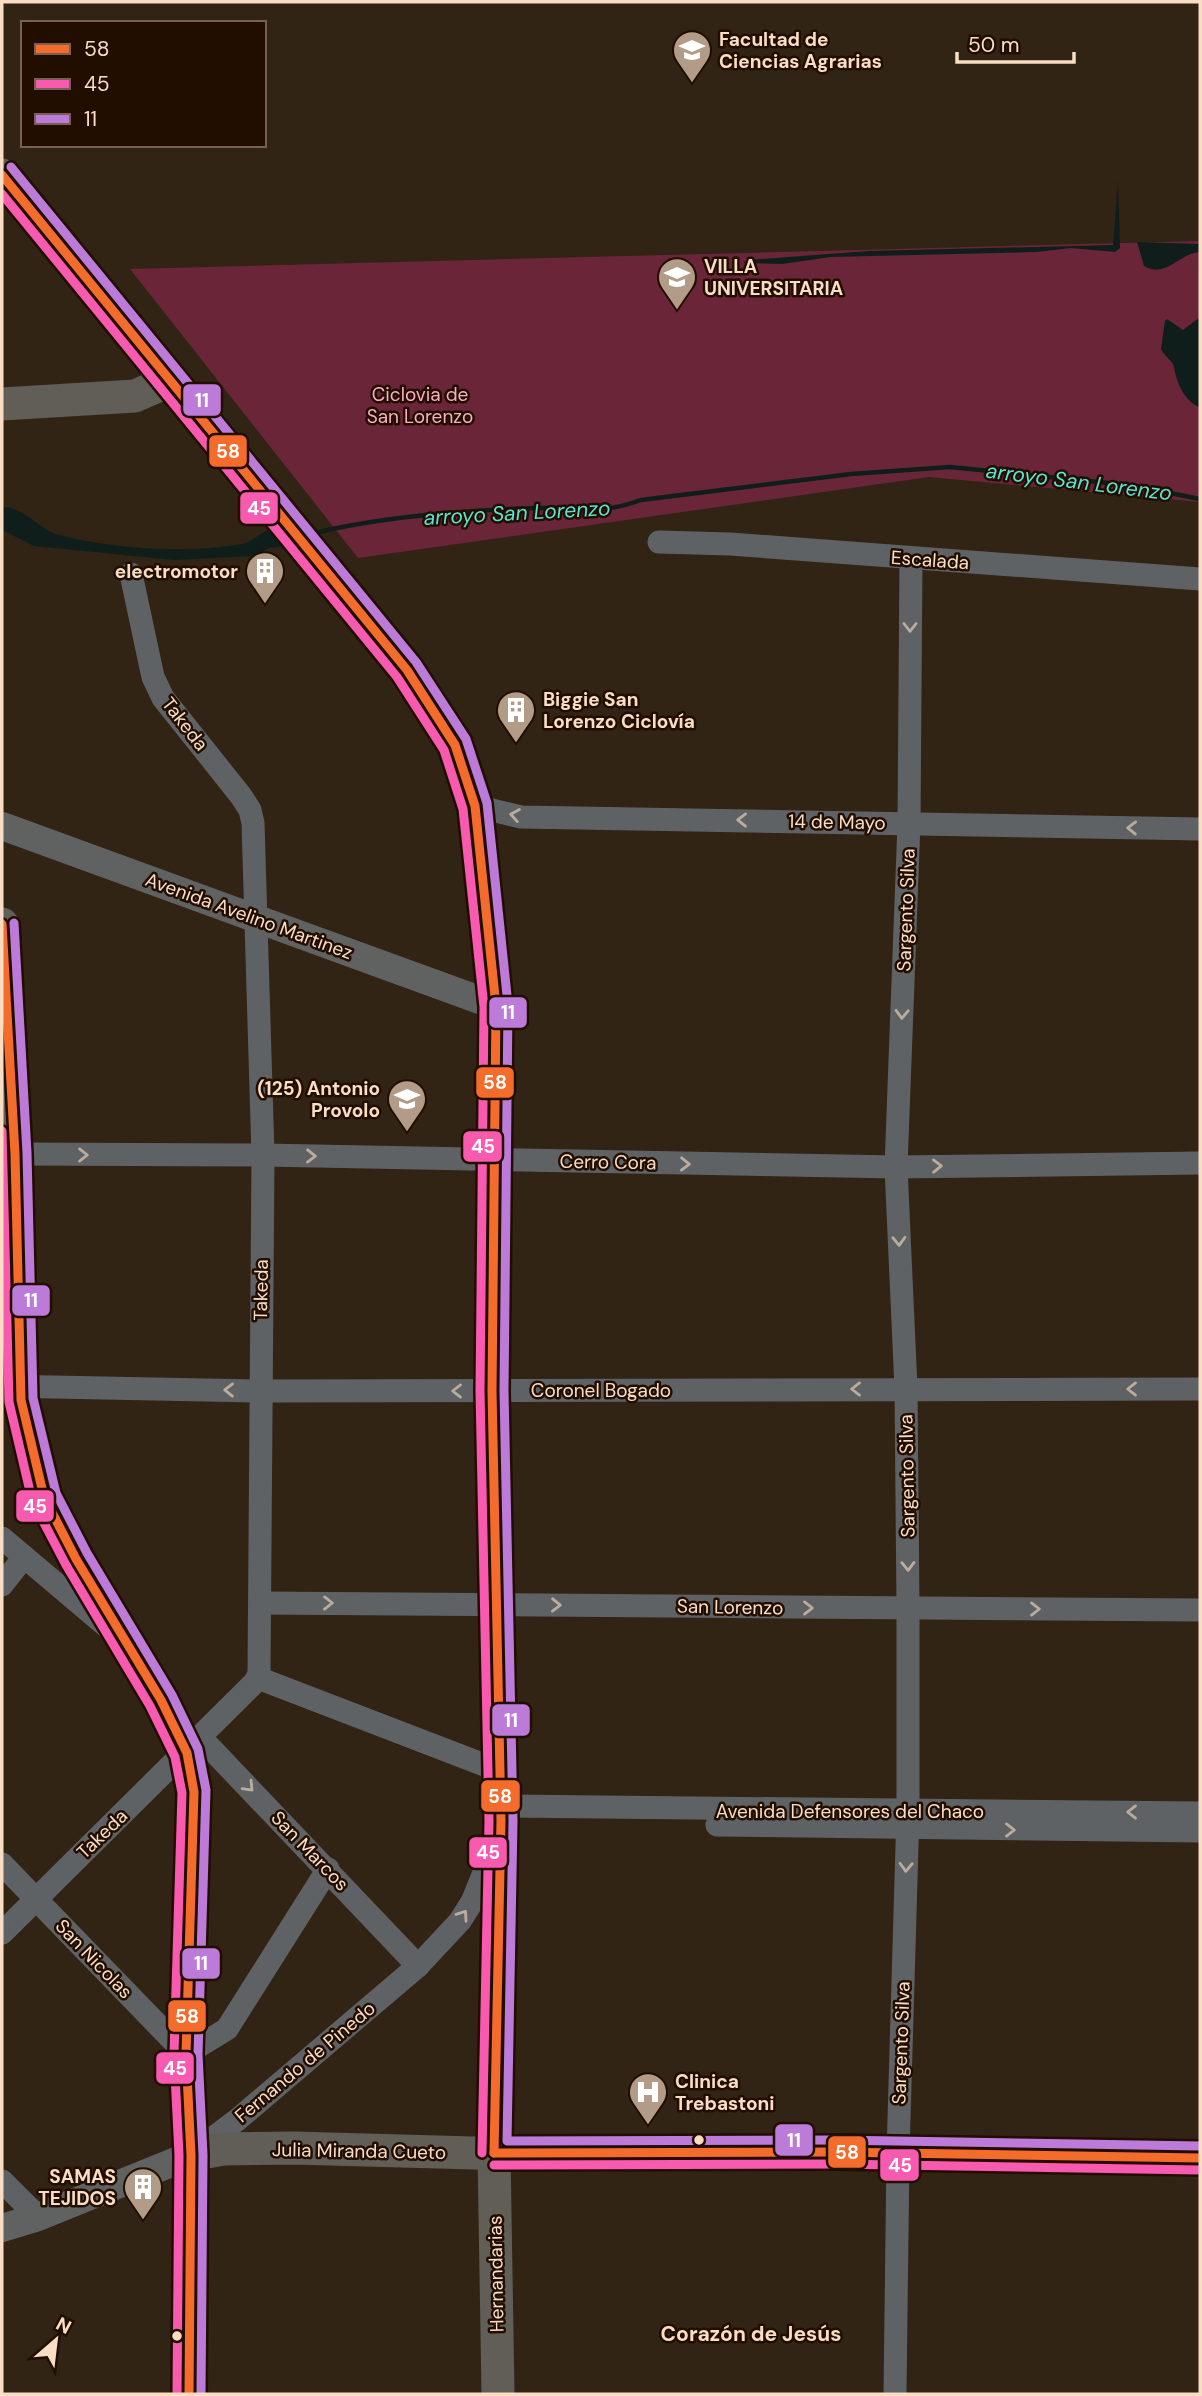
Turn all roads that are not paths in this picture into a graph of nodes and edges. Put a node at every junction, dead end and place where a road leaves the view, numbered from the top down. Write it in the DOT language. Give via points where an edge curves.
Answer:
graph roads {
  1 [pos="2,175"];
  2 [pos="169,381"];
  3 [pos="2,404"];
  4 [pos="659,542"];
  5 [pos="911,559"];
  6 [pos="131,575"];
  7 [pos="1200,579"];
  8 [pos="475,806"];
  9 [pos="909,823"];
  10 [pos="2,825"];
  11 [pos="1200,829"];
  12 [pos="255,910"];
  13 [pos="2,924"];
  14 [pos="495,998"];
  15 [pos="15,1154"];
  16 [pos="263,1155"];
  17 [pos="495,1161"];
  18 [pos="1200,1163"];
  19 [pos="896,1167"];
  20 [pos="11,1386"];
  21 [pos="906,1388"];
  22 [pos="1200,1389"];
  23 [pos="260,1391"];
  24 [pos="492,1391"];
  25 [pos="2,1538"];
  26 [pos="24,1557"];
  27 [pos="2,1585"];
  28 [pos="260,1603"];
  29 [pos="496,1604"];
  30 [pos="908,1608"];
  31 [pos="1200,1610"];
  32 [pos="130,1646"];
  33 [pos="258,1678"];
  34 [pos="194,1746"];
  35 [pos="500,1771"];
  36 [pos="1200,1813"];
  37 [pos="500,1820"];
  38 [pos="907,1820"];
  39 [pos="1200,1831"];
  40 [pos="2,1864"];
  41 [pos="328,1869"];
  42 [pos="35,1899"];
  43 [pos="2,1933"];
  44 [pos="418,1966"];
  45 [pos="186,2054"];
  46 [pos="494,2153"];
  47 [pos="898,2153"];
  48 [pos="191,2155"];
  49 [pos="1200,2158"];
  50 [pos="2,2181"];
  51 [pos="38,2217"];
  52 [pos="2,2228"];
  53 [pos="189,2394"];
  54 [pos="498,2394"];
  55 [pos="895,2394"];
  1 -- 2 [label="highway, Hernandarias"];
  2 -- 3 [label="highway" via="135,396"];
  2 -- 8 [label="highway, Hernandarias" via="435,710 455,745"];
  4 -- 5 [label="street, Escalada"];
  5 -- 7 [label="street, Escalada"];
  5 -- 9 [label="street, Sargento Silva, one-way"];
  6 -- 12 [label="street, Takeda" via="153,677 163,698 250,810"];
  9 -- 8 [label="street, 14 de Mayo, one-way" via="521,817"];
  8 -- 14 [label="highway, Hernandarias"];
  11 -- 9 [label="street, 14 de Mayo, one-way"];
  9 -- 19 [label="street, Sargento Silva, one-way"];
  10 -- 12 [label="main road, Avenida Avelino Martinez"];
  12 -- 14 [label="main road, Avenida Avelino Martinez"];
  12 -- 16 [label="street, Takeda"];
  13 -- 15 [label="highway"];
  14 -- 17 [label="highway, Hernandarias"];
  15 -- 16 [label="street, Cerro Cora, one-way"];
  15 -- 20 [label="highway"];
  16 -- 17 [label="street, Cerro Cora, one-way"];
  16 -- 23 [label="street, Takeda"];
  17 -- 19 [label="street, Cerro Cora, one-way"];
  17 -- 24 [label="highway, Hernandarias"];
  19 -- 18 [label="street, Cerro Cora, one-way"];
  19 -- 21 [label="street, Sargento Silva, one-way"];
  23 -- 20 [label="street, Coronel Bogado, one-way"];
  20 -- 32 [label="highway" via="21,1400 44,1497"];
  22 -- 21 [label="street, Coronel Bogado, one-way"];
  21 -- 24 [label="street, Coronel Bogado, one-way"];
  21 -- 30 [label="street, Sargento Silva, one-way"];
  24 -- 23 [label="street, Coronel Bogado, one-way"];
  23 -- 28 [label="street, Takeda"];
  24 -- 29 [label="highway, Hernandarias"];
  25 -- 26 [label="street"];
  26 -- 27 [label="street"];
  26 -- 32 [label="street"];
  28 -- 29 [label="street, San Lorenzo, one-way"];
  28 -- 33 [label="street, Takeda"];
  29 -- 30 [label="street, San Lorenzo, one-way"];
  29 -- 35 [label="highway, Hernandarias"];
  30 -- 31 [label="street, San Lorenzo, one-way"];
  30 -- 38 [label="street, Sargento Silva"];
  32 -- 34 [label="highway"];
  33 -- 34 [label="street, Takeda"];
  33 -- 35 [label="street"];
  34 -- 41 [label="street, San Marcos, one-way"];
  34 -- 42 [label="street, Takeda"];
  34 -- 45 [label="highway"];
  35 -- 37 [label="highway, Hernandarias"];
  36 -- 38 [label="street, Avenida Defensores del Chaco, one-way"];
  37 -- 38 [label="street, Avenida Defensores del Chaco"];
  44 -- 37 [label="street, Fernando de Pinedo, one-way" via="472,1902"];
  37 -- 46 [label="highway, Hernandarias"];
  38 -- 39 [label="street, Avenida Defensores del Chaco, one-way"];
  38 -- 47 [label="street, Sargento Silva, one-way"];
  40 -- 42 [label="street, San Nicolas"];
  41 -- 44 [label="street, San Marcos"];
  41 -- 45 [label="street" via="228,2029"];
  42 -- 43 [label="street, Takeda"];
  42 -- 45 [label="street, San Nicolas"];
  44 -- 48 [label="street, Fernando de Pinedo"];
  45 -- 48 [label="highway"];
  46 -- 47 [label="highway, Julia Miranda Cueto"];
  46 -- 48 [label="highway, Julia Miranda Cueto" via="294,2148 223,2149"];
  46 -- 54 [label="highway, Hernandarias"];
  47 -- 49 [label="highway, Julia Miranda Cueto"];
  47 -- 55 [label="street, Sargento Silva"];
  48 -- 51 [label="main road, Fernando de Pinedo"];
  48 -- 53 [label="highway"];
  50 -- 51 [label="street"];
  51 -- 52 [label="main road, Fernando de Pinedo"];
}
